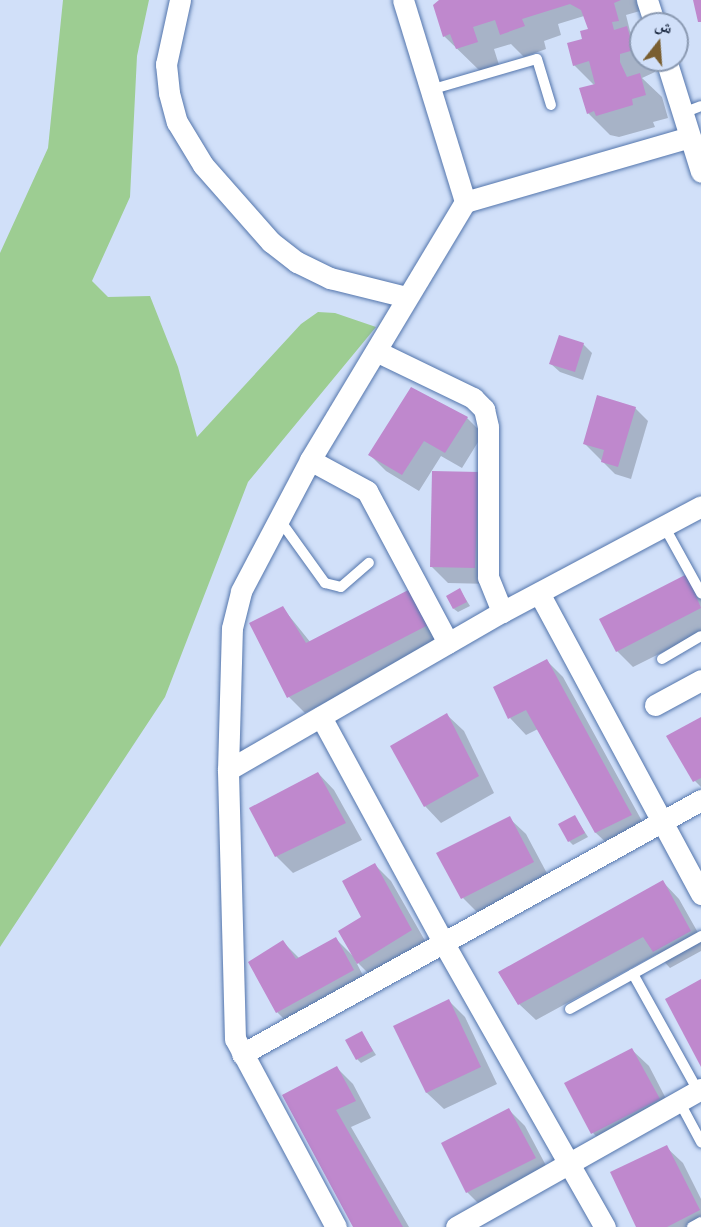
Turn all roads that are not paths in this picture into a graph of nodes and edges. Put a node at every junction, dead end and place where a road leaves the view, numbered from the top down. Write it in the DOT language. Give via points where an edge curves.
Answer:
graph roads {
  1 [pos="180,0"];
  2 [pos="403,0"];
  3 [pos="672,72"];
  4 [pos="430,90"];
  5 [pos="550,105"];
  6 [pos="692,110"];
  7 [pos="695,135"];
  8 [pos="701,172"];
  9 [pos="465,202"];
  10 [pos="405,297"];
  11 [pos="378,352"];
  12 [pos="310,460"];
  13 [pos="701,506"];
  14 [pos="279,519"];
  15 [pos="664,526"];
  16 [pos="369,563"];
  17 [pos="539,593"];
  18 [pos="701,593"];
  19 [pos="502,612"];
  20 [pos="701,636"];
  21 [pos="448,643"];
  22 [pos="662,659"];
  23 [pos="701,680"];
  24 [pos="656,705"];
  25 [pos="321,717"];
  26 [pos="228,770"];
  27 [pos="701,800"];
  28 [pos="660,823"];
  29 [pos="701,894"];
  30 [pos="701,936"];
  31 [pos="442,942"];
  32 [pos="633,974"];
  33 [pos="570,1009"];
  34 [pos="242,1054"];
  35 [pos="700,1090"];
  36 [pos="679,1101"];
  37 [pos="701,1142"];
  38 [pos="568,1163"];
  39 [pos="701,1222"];
  40 [pos="336,1227"];
  41 [pos="456,1227"];
  42 [pos="605,1227"];
  43 [pos="692,1227"];
  1 -- 10 [label="street" via="166,64 169,93 177,122 203,165 271,242 297,262 330,278"];
  2 -- 4 [label="street"];
  3 -- 6 [label="street"];
  4 -- 5 [label="lane" via="537,59"];
  4 -- 9 [label="street"];
  6 -- 7 [label="street"];
  7 -- 8 [label="street"];
  7 -- 9 [label="street"];
  9 -- 10 [label="street"];
  10 -- 11 [label="street"];
  11 -- 12 [label="street"];
  11 -- 19 [label="street" via="473,398 484,410 488,427 488,577"];
  12 -- 14 [label="street"];
  12 -- 21 [label="street" via="367,491"];
  13 -- 15 [label="street"];
  14 -- 16 [label="lane" via="325,584 341,587"];
  14 -- 26 [label="street" via="241,591 232,628"];
  15 -- 17 [label="street"];
  15 -- 18 [label="lane"];
  17 -- 19 [label="street"];
  17 -- 28 [label="street"];
  19 -- 21 [label="street"];
  20 -- 22 [label="lane"];
  21 -- 25 [label="street"];
  23 -- 24 [label="street"];
  25 -- 26 [label="street"];
  25 -- 31 [label="street"];
  26 -- 34 [label="street" via="234,1022"];
  27 -- 28 [label="street"];
  28 -- 29 [label="street"];
  28 -- 31 [label="street"];
  30 -- 32 [label="lane"];
  31 -- 34 [label="street"];
  31 -- 38 [label="street"];
  32 -- 33 [label="lane"];
  32 -- 35 [label="lane"];
  34 -- 40 [label="street"];
  35 -- 36 [label="street"];
  36 -- 37 [label="lane"];
  36 -- 38 [label="street"];
  38 -- 41 [label="street"];
  38 -- 42 [label="street"];
  39 -- 43 [label="lane"];
}
